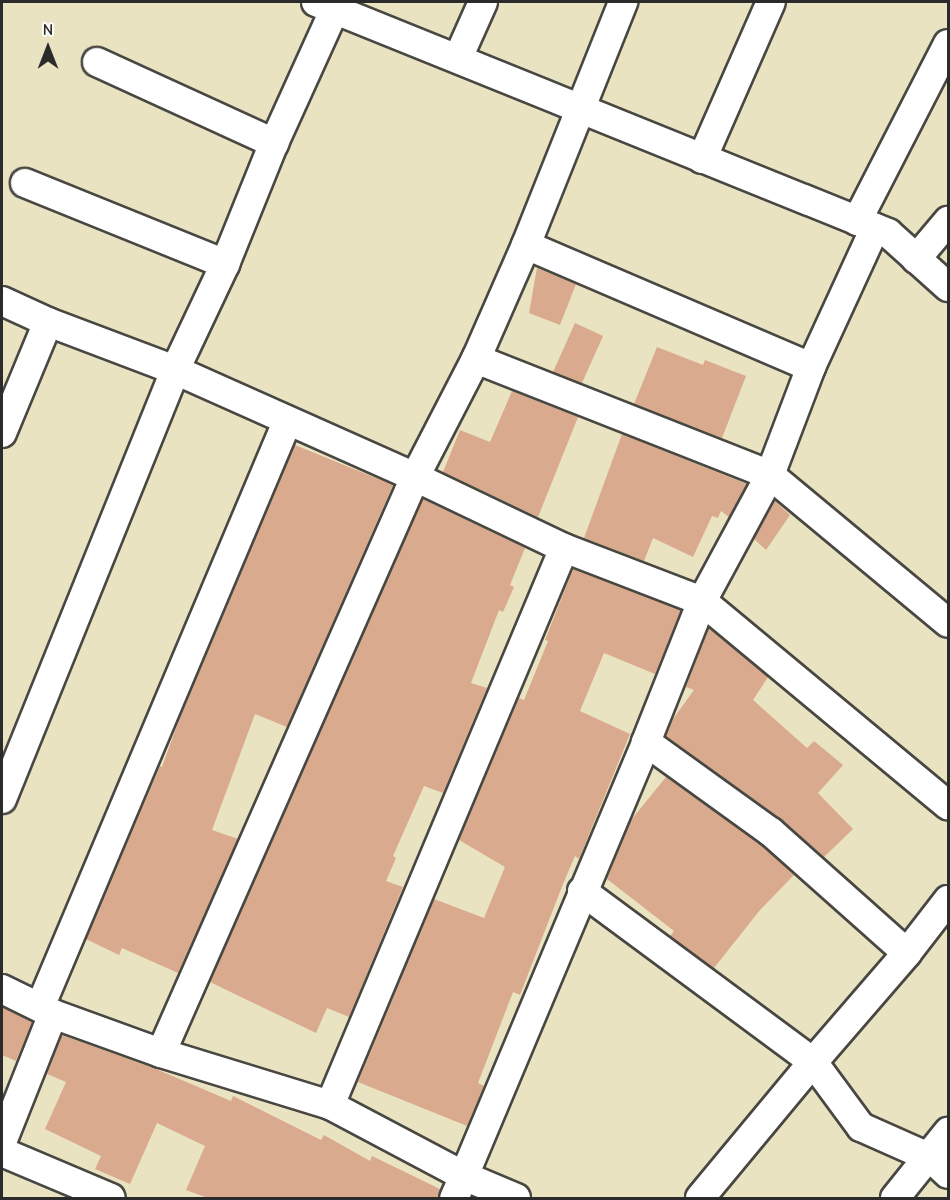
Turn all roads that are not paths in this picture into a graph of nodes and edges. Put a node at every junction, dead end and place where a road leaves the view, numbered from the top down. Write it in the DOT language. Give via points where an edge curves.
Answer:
graph roads {
  1 [pos="483,2"];
  2 [pos="623,2"];
  3 [pos="771,2"];
  4 [pos="329,4"];
  5 [pos="948,45"];
  6 [pos="458,58"];
  7 [pos="97,62"];
  8 [pos="581,111"];
  9 [pos="274,143"];
  10 [pos="702,159"];
  11 [pos="24,183"];
  12 [pos="948,221"];
  13 [pos="866,225"];
  14 [pos="526,245"];
  15 [pos="916,259"];
  16 [pos="225,264"];
  17 [pos="948,287"];
  18 [pos="2,301"];
  19 [pos="48,322"];
  20 [pos="476,359"];
  21 [pos="811,367"];
  22 [pos="175,370"];
  23 [pos="287,422"];
  24 [pos="2,433"];
  25 [pos="770,475"];
  26 [pos="415,477"];
  27 [pos="564,548"];
  28 [pos="702,601"];
  29 [pos="948,623"];
  30 [pos="646,742"];
  31 [pos="2,799"];
  32 [pos="948,805"];
  33 [pos="582,891"];
  34 [pos="948,900"];
  35 [pos="907,953"];
  36 [pos="2,989"];
  37 [pos="47,1011"];
  38 [pos="161,1053"];
  39 [pos="813,1062"];
  40 [pos="330,1104"];
  41 [pos="948,1132"];
  42 [pos="2,1142"];
  43 [pos="2,1152"];
  44 [pos="940,1166"];
  45 [pos="459,1187"];
  46 [pos="82,1193"];
  47 [pos="111,1198"];
  48 [pos="516,1198"];
  49 [pos="700,1198"];
  50 [pos="896,1198"];
  1 -- 6 [label="street"];
  2 -- 8 [label="street"];
  3 -- 10 [label="street"];
  4 -- 6 [label="street"];
  4 -- 9 [label="street"];
  5 -- 13 [label="street"];
  6 -- 8 [label="street"];
  7 -- 9 [label="street"];
  8 -- 10 [label="street"];
  8 -- 14 [label="street"];
  9 -- 16 [label="street"];
  10 -- 13 [label="street"];
  11 -- 16 [label="street"];
  12 -- 15 [label="street"];
  13 -- 15 [label="street" via="888,233"];
  13 -- 21 [label="street"];
  14 -- 20 [label="street"];
  14 -- 21 [label="street"];
  15 -- 17 [label="street"];
  16 -- 22 [label="street"];
  18 -- 19 [label="street"];
  19 -- 22 [label="street"];
  19 -- 24 [label="street"];
  20 -- 25 [label="street"];
  20 -- 26 [label="street"];
  21 -- 25 [label="street"];
  22 -- 23 [label="street"];
  22 -- 31 [label="street"];
  23 -- 26 [label="street"];
  23 -- 37 [label="street"];
  25 -- 28 [label="street"];
  25 -- 29 [label="street"];
  26 -- 27 [label="street"];
  26 -- 38 [label="street"];
  27 -- 28 [label="street"];
  27 -- 40 [label="street"];
  28 -- 30 [label="street"];
  28 -- 32 [label="street"];
  30 -- 33 [label="street"];
  30 -- 35 [label="street" via="771,832"];
  33 -- 39 [label="street"];
  33 -- 45 [label="street"];
  34 -- 35 [label="street"];
  35 -- 39 [label="street"];
  36 -- 37 [label="street"];
  37 -- 38 [label="street"];
  37 -- 42 [label="street"];
  38 -- 40 [label="street"];
  39 -- 44 [label="street" via="861,1127"];
  39 -- 49 [label="street"];
  40 -- 45 [label="street"];
  41 -- 44 [label="street"];
  43 -- 46 [label="street"];
  44 -- 50 [label="street"];
  45 -- 48 [label="street"];
  46 -- 47 [label="street"];
}
